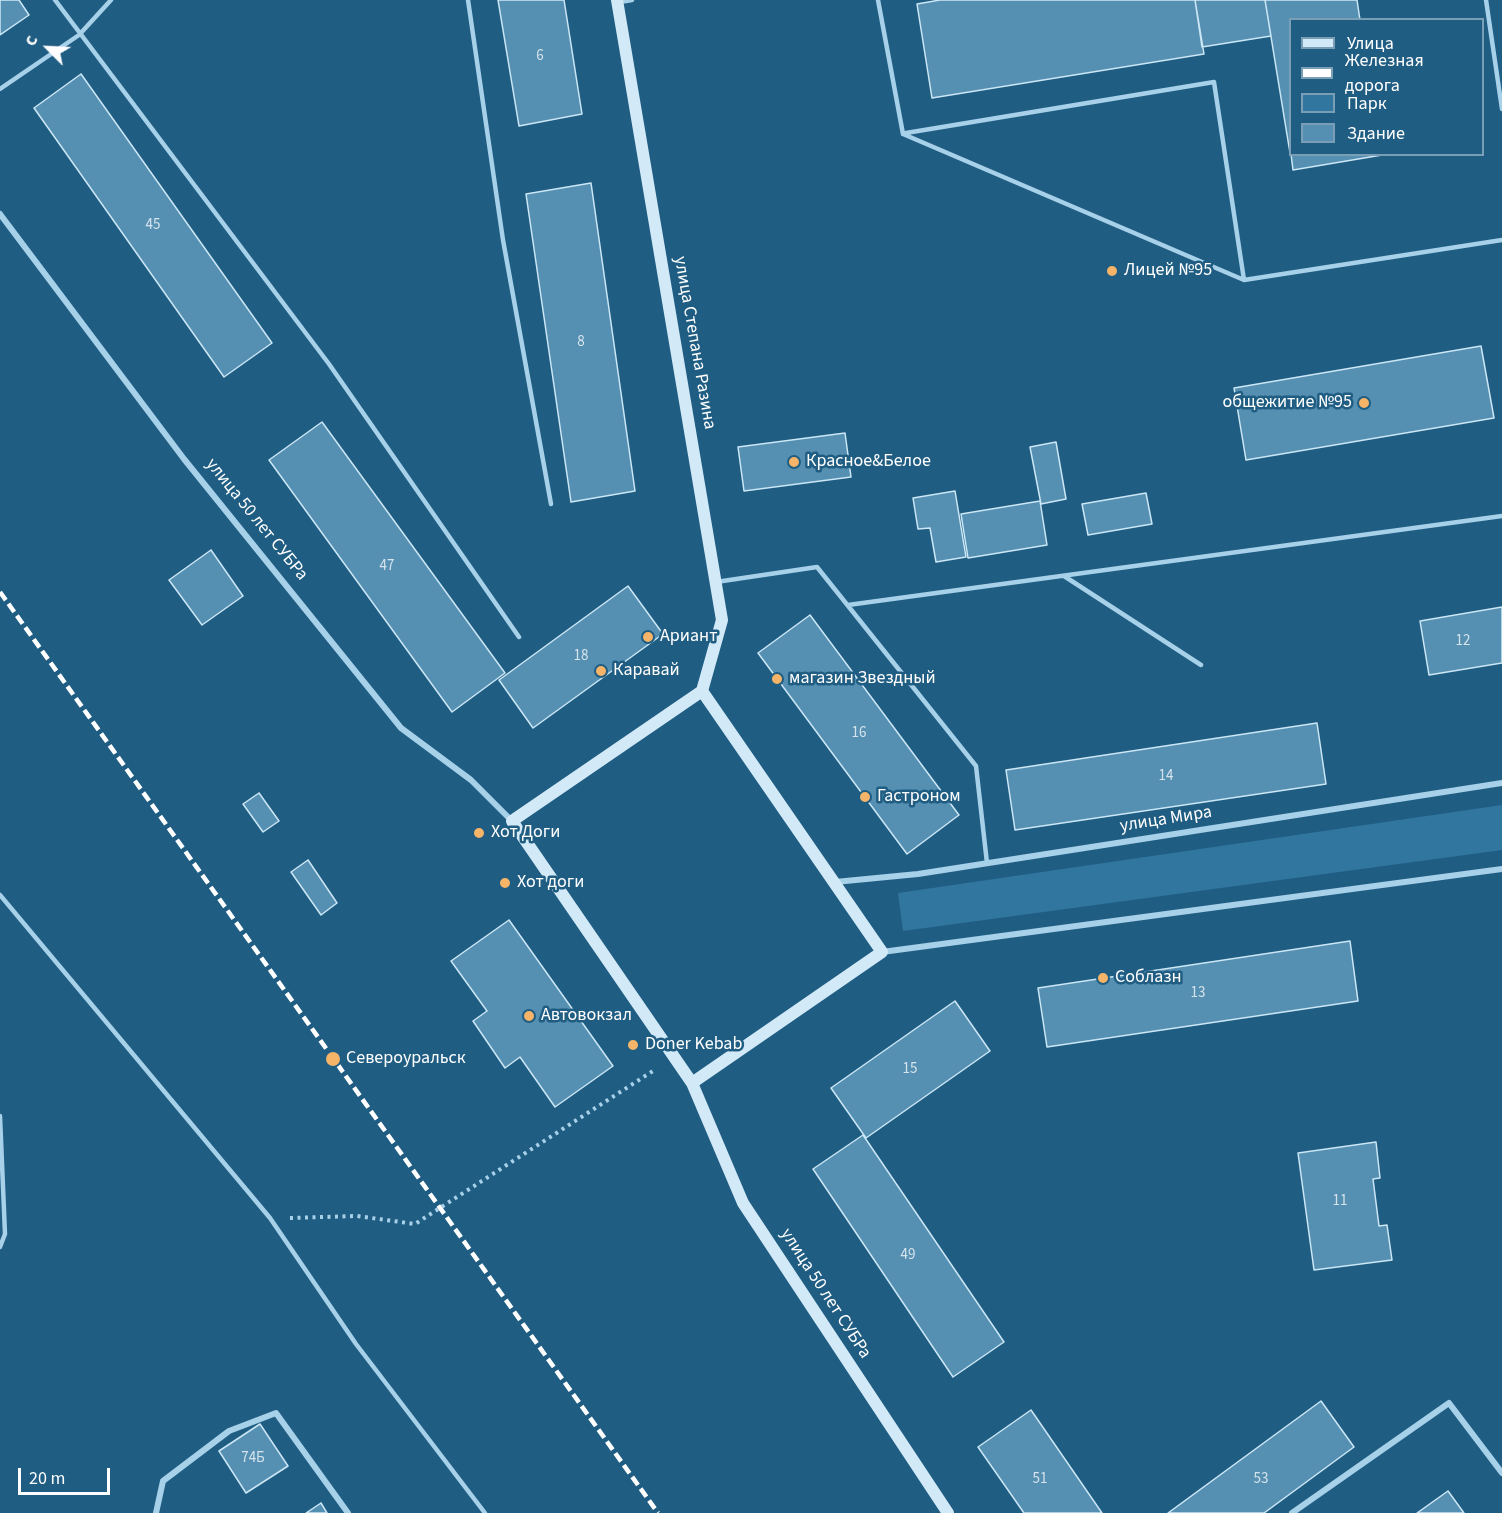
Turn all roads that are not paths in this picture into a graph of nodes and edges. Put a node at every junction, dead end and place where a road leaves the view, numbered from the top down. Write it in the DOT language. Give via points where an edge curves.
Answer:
graph roads {
  1 [pos="55,0"];
  2 [pos="111,0"];
  3 [pos="468,0"];
  4 [pos="632,0"];
  5 [pos="878,0"];
  6 [pos="1486,0"];
  7 [pos="617,1"];
  8 [pos="79,35"];
  9 [pos="0,89"];
  10 [pos="1502,109"];
  11 [pos="903,134"];
  12 [pos="0,214"];
  13 [pos="1502,240"];
  14 [pos="1244,280"];
  15 [pos="551,504"];
  16 [pos="1502,516"];
  17 [pos="1064,576"];
  18 [pos="716,582"];
  19 [pos="848,605"];
  20 [pos="519,637"];
  21 [pos="1201,665"];
  22 [pos="702,691"];
  23 [pos="1502,783"];
  24 [pos="512,821"];
  25 [pos="987,863"];
  26 [pos="1502,869"];
  27 [pos="834,882"];
  28 [pos="0,895"];
  29 [pos="882,952"];
  30 [pos="692,1083"];
  31 [pos="0,1116"];
  32 [pos="0,1247"];
  33 [pos="1502,1473"];
  34 [pos="156,1513"];
  35 [pos="348,1513"];
  36 [pos="485,1513"];
  37 [pos="948,1513"];
  38 [pos="1292,1513"];
  1 -- 8 [label="lane"];
  2 -- 8 [label="lane"];
  3 -- 15 [label="lane" via="502,240"];
  4 -- 7 [label="lane"];
  5 -- 11 [label="lane"];
  6 -- 10 [label="lane"];
  7 -- 18 [label="street, улица Степана Разина"];
  8 -- 9 [label="lane"];
  8 -- 20 [label="lane" via="329,364"];
  11 -- 14 [label="lane"];
  11 -- 14 [label="lane" via="1214,82"];
  12 -- 24 [label="street, улица 50 лет СУБРа" via="184,459 401,728 471,780"];
  13 -- 14 [label="lane"];
  16 -- 17 [label="lane"];
  17 -- 19 [label="lane"];
  17 -- 21 [label="lane"];
  18 -- 19 [label="lane" via="817,567"];
  18 -- 22 [label="street, улица Степана Разина" via="722,620"];
  19 -- 25 [label="lane" via="975,766"];
  22 -- 24 [label="street"];
  22 -- 27 [label="street"];
  23 -- 25 [label="street, улица Мира"];
  24 -- 30 [label="street, улица 50 лет СУБРа"];
  25 -- 27 [label="street, улица Мира"];
  26 -- 29 [label="street"];
  27 -- 29 [label="street"];
  28 -- 36 [label="lane" via="270,1218 356,1344"];
  29 -- 30 [label="street"];
  30 -- 37 [label="street, улица 50 лет СУБРа" via="743,1203"];
  31 -- 32 [label="lane" via="6,1234"];
  33 -- 38 [label="street" via="1449,1402"];
  34 -- 35 [label="street" via="163,1481 229,1431 276,1413"];
}
